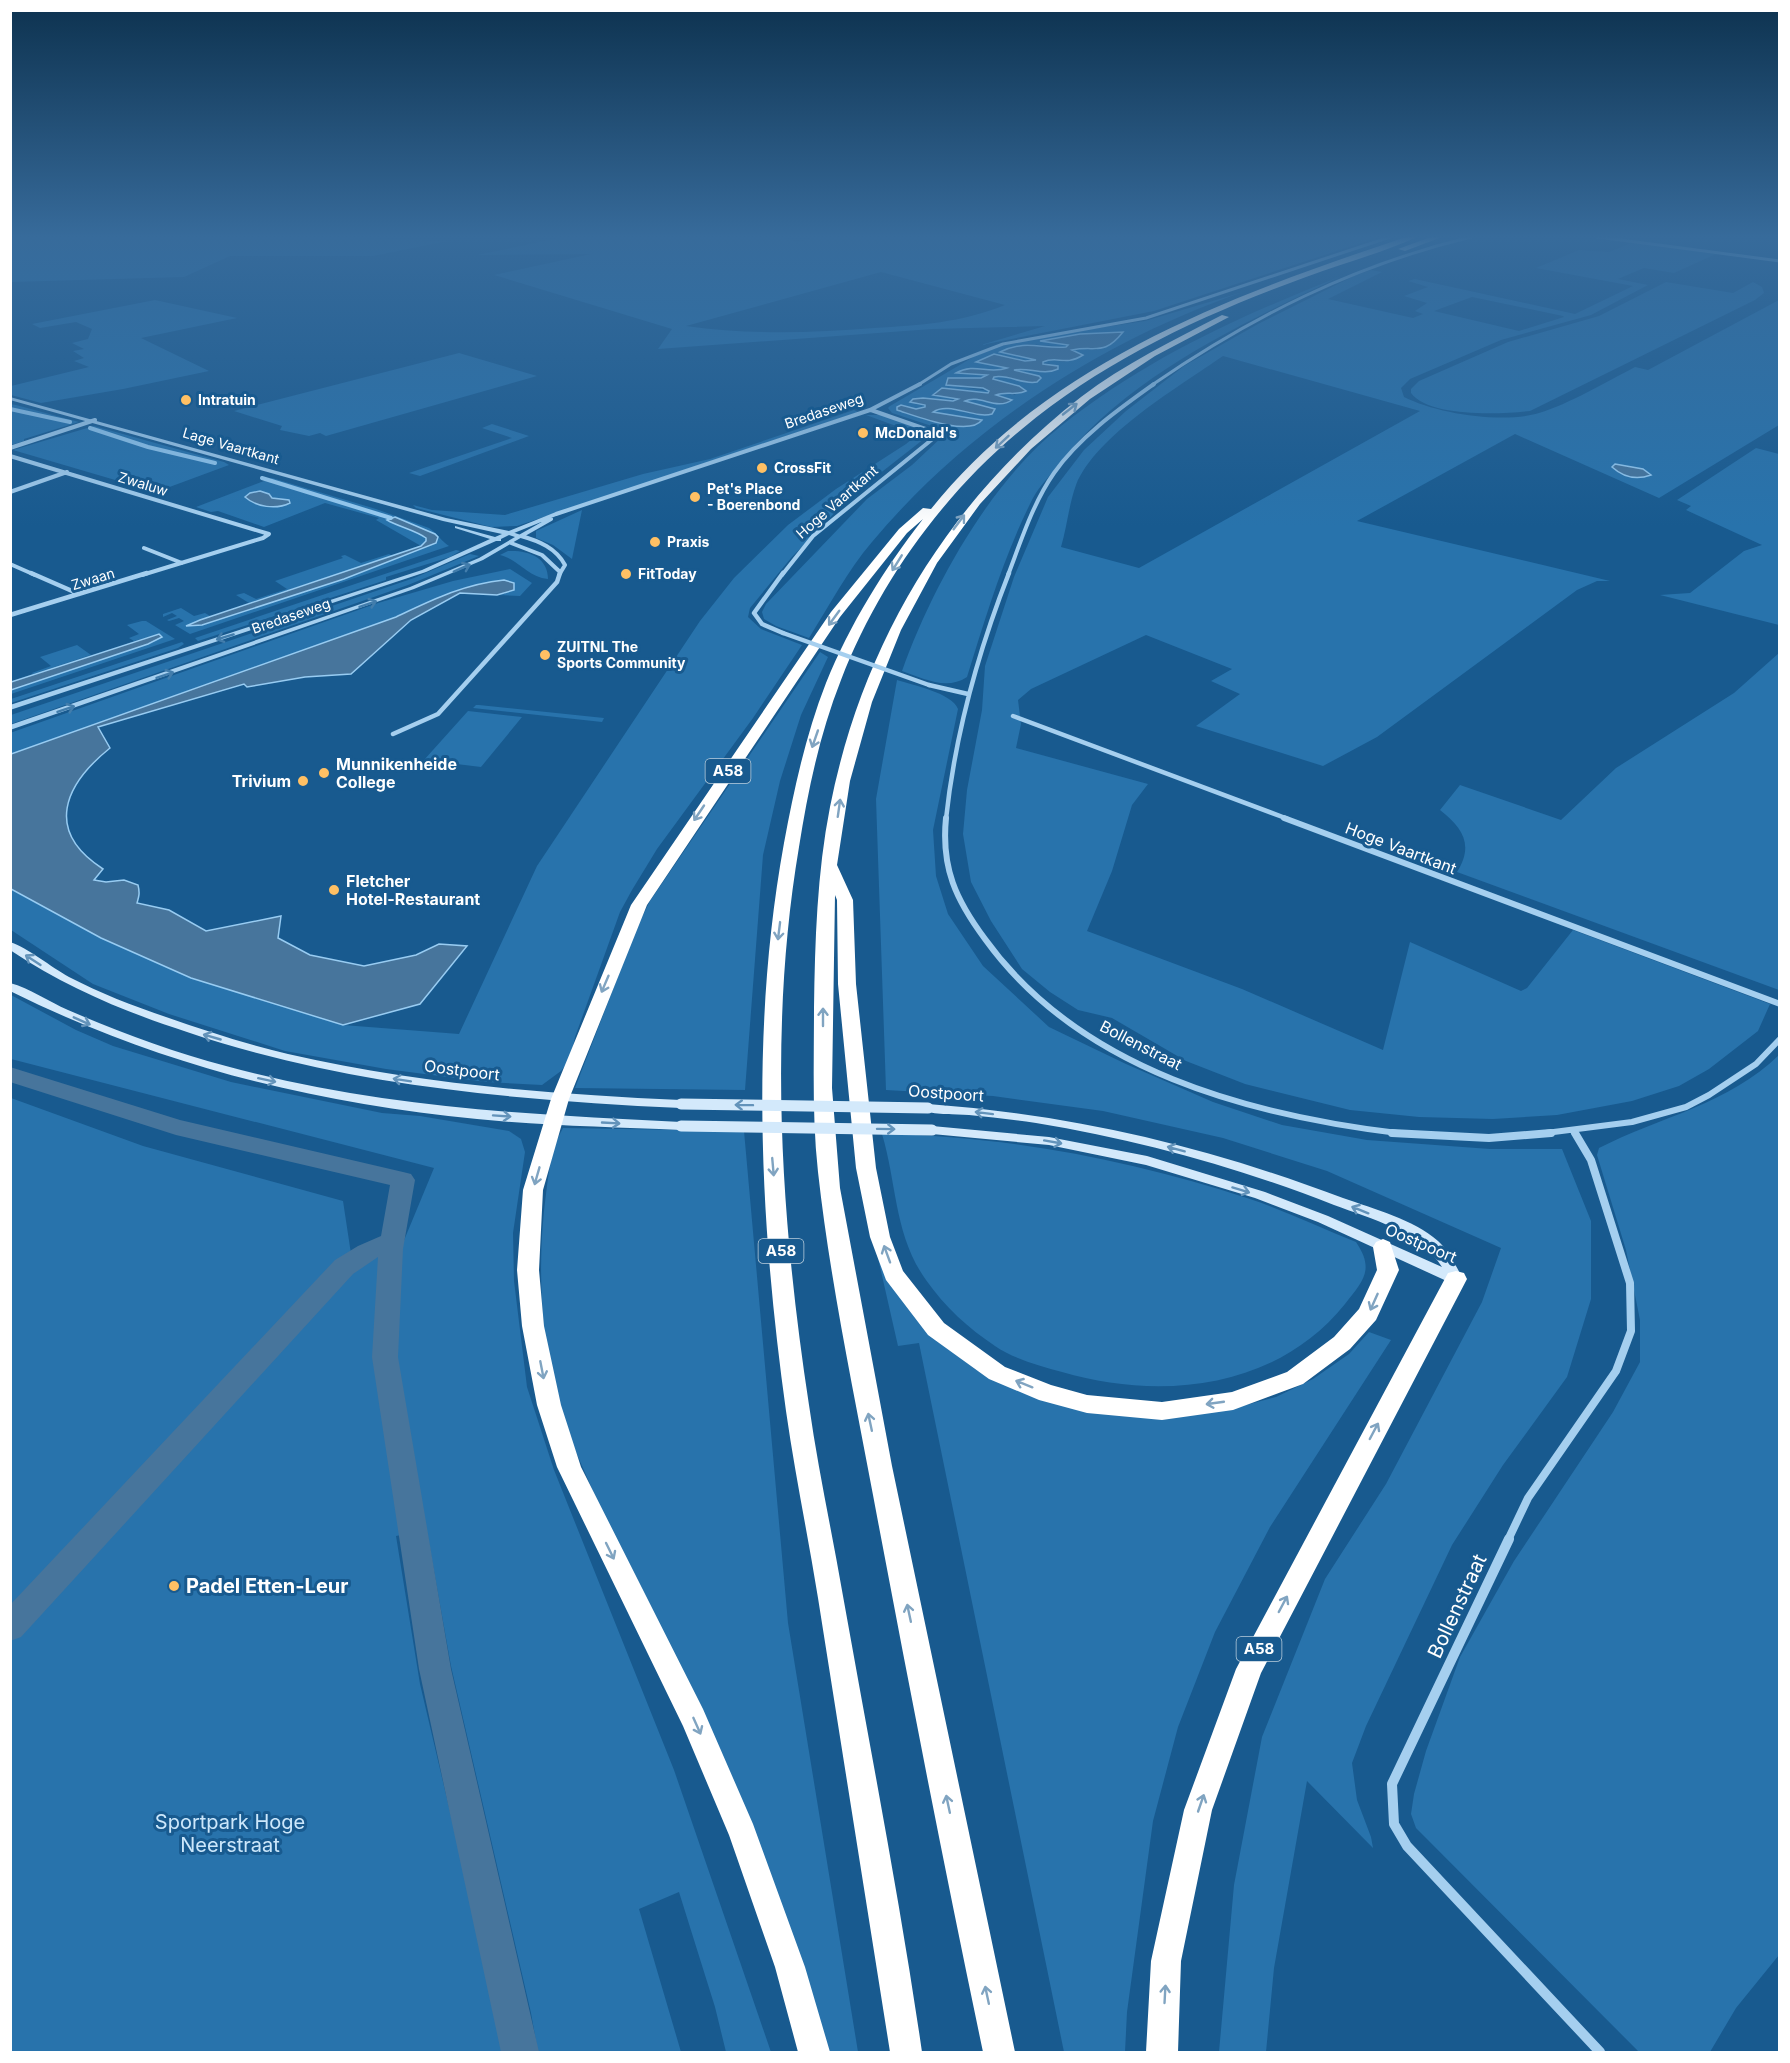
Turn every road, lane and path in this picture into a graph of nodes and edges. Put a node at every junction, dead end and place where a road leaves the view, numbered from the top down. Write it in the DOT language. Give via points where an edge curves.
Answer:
graph roads {
  1 [pos="1062,333"];
  2 [pos="1165,333"];
  3 [pos="1195,333"];
  4 [pos="1234,333"];
  5 [pos="10,398"];
  6 [pos="870,410"];
  7 [pos="95,420"];
  8 [pos="10,448"];
  9 [pos="10,456"];
  10 [pos="68,472"];
  11 [pos="959,484"];
  12 [pos="10,492"];
  13 [pos="571,509"];
  14 [pos="445,520"];
  15 [pos="509,533"];
  16 [pos="269,534"];
  17 [pos="521,536"];
  18 [pos="496,539"];
  19 [pos="511,543"];
  20 [pos="144,548"];
  21 [pos="182,563"];
  22 [pos="10,564"];
  23 [pos="560,573"];
  24 [pos="80,594"];
  25 [pos="10,615"];
  26 [pos="200,645"];
  27 [pos="194,665"];
  28 [pos="968,694"];
  29 [pos="10,708"];
  30 [pos="1013,716"];
  31 [pos="10,728"];
  32 [pos="393,734"];
  33 [pos="830,866"];
  34 [pos="10,945"];
  35 [pos="10,986"];
  36 [pos="1779,1004"];
  37 [pos="1779,1039"];
  38 [pos="556,1110"];
  39 [pos="1573,1130"];
  40 [pos="1383,1247"];
  41 [pos="1456,1279"];
  42 [pos="814,2052"];
  43 [pos="906,2052"];
  44 [pos="999,2052"];
  45 [pos="1162,2052"];
  46 [pos="1600,2052"];
  1 -- 6 [label="street, Bredaseweg" via="1003,344 951,364"];
  2 -- 11 [label="highway, A58, one-way" via="1082,380 1016,429"];
  33 -- 3 [label="highway, one-way" via="842,784 871,683 909,598 946,539 1008,465 1069,410 1150,356"];
  4 -- 28 [label="street" via="1181,364 1111,415 1054,474 1008,574"];
  5 -- 7 [label="street, Lage Vaartkant"];
  6 -- 13 [label="street, Bredaseweg"];
  6 -- 28 [label="street, Hoge Vaartkant, bridge" via="931,429 935,437 840,512 795,557 754,613 756,619 783,633 928,685"];
  7 -- 8 [label="street"];
  7 -- 14 [label="street, Lage Vaartkant"];
  9 -- 10 [label="street, Zwaluw"];
  10 -- 12 [label="street"];
  10 -- 16 [label="street, Zwaluw"];
  11 -- 38 [label="highway, A58, one-way" via="903,531 836,615 639,905"];
  11 -- 43 [label="highway, A58, one-way" via="903,554 838,669 810,753 789,851 775,962 772,1160 794,1383"];
  13 -- 15 [label="street, Bredaseweg"];
  13 -- 17 [label="street, Bredaseweg"];
  14 -- 15 [label="street, Lage Vaartkant"];
  14 -- 18 [label="street, Lage Vaartkant"];
  15 -- 17 [label="street, Lage Vaartkant"];
  15 -- 18 [label="street, Bredaseweg"];
  16 -- 21 [label="street, Zwaan"];
  17 -- 19 [label="street, Bredaseweg"];
  17 -- 23 [label="street" via="557,553 566,565"];
  18 -- 19 [label="street, Lage Vaartkant"];
  18 -- 26 [label="street, Bredaseweg, one-way" via="424,571"];
  19 -- 23 [label="street" via="542,555"];
  27 -- 19 [label="street, Bredaseweg, one-way" via="442,577"];
  20 -- 21 [label="street"];
  21 -- 24 [label="street, Zwaan"];
  22 -- 24 [label="street"];
  23 -- 32 [label="street" via="557,582 438,714"];
  24 -- 25 [label="street, Zwaan"];
  26 -- 27 [label="street" via="208,652"];
  26 -- 29 [label="street, Bredaseweg"];
  31 -- 27 [label="street, Bredaseweg, one-way"];
  28 -- 39 [label="street, Bollenstraat" via="944,822 948,872 961,906 986,946 1026,990 1047,1006 1107,1047 1142,1064 1265,1110 1370,1131 1455,1138"];
  30 -- 36 [label="street, Hoge Vaartkant"];
  40 -- 33 [label="highway, one-way" via="1388,1270 1368,1314 1342,1343 1295,1378 1233,1401 1162,1411 1087,1404 998,1373 936,1329 894,1274 880,1236 866,1168 847,984 845,900"];
  44 -- 33 [label="highway, one-way" via="860,1373 827,1163 823,978"];
  38 -- 34 [label="main road, Oostpoort, one-way" via="267,1053 201,1034 127,1007 53,973"];
  35 -- 38 [label="main road, Oostpoort, one-way" via="104,1031 246,1076 451,1112"];
  37 -- 39 [label="street, Bollenstraat" via="1768,1056 1697,1103 1640,1121"];
  38 -- 40 [label="main road, Oostpoort, one-way, bridge" via="681,1126 932,1130 1049,1141 1147,1161 1260,1196"];
  41 -- 38 [label="main road, Oostpoort, one-way, bridge" via="1431,1243 1395,1224 1298,1185 1116,1133 1049,1121 928,1108 681,1104"];
  38 -- 42 [label="highway, A58, one-way" via="533,1191 528,1270 533,1326 549,1405 569,1467 693,1718 743,1834 790,1967"];
  39 -- 46 [label="street, Bollenstraat" via="1591,1160 1630,1283 1631,1331 1616,1371 1528,1498 1392,1784 1394,1824 1407,1846"];
  40 -- 41 [label="main road, Oostpoort"];
  45 -- 41 [label="highway, A58, one-way" via="1166,1961 1198,1810 1249,1669"];
}
